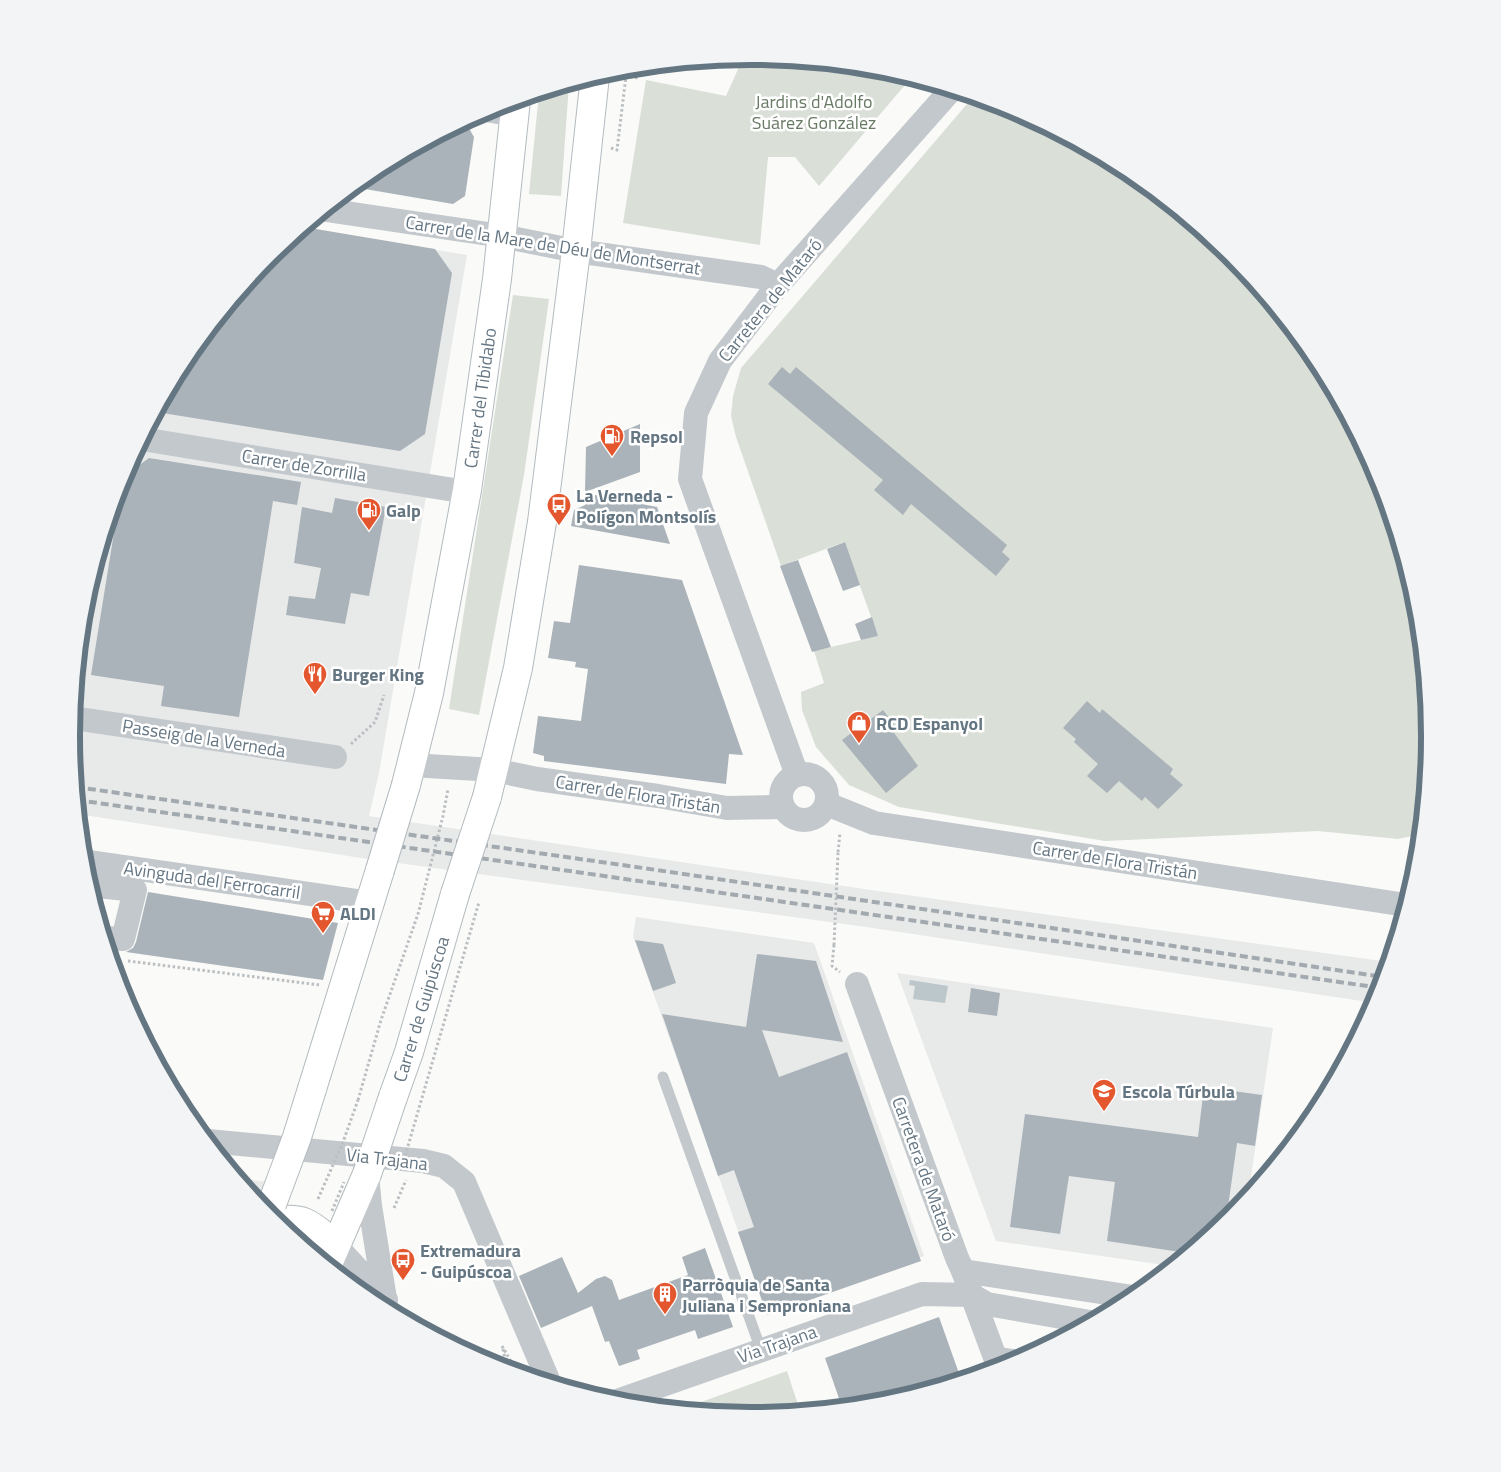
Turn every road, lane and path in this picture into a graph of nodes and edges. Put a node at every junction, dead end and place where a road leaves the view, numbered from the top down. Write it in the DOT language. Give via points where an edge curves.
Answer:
graph roads {
  1 [pos="626,77"];
  2 [pos="629,77"];
  3 [pos="638,78"];
  4 [pos="594,84"];
  5 [pos="947,95"];
  6 [pos="515,108"];
  7 [pos="608,148"];
  8 [pos="333,211"];
  9 [pos="502,236"];
  10 [pos="576,251"];
  11 [pos="778,286"];
  12 [pos="149,440"];
  13 [pos="466,492"];
  14 [pos="384,695"];
  15 [pos="80,719"];
  16 [pos="335,757"];
  17 [pos="494,770"];
  18 [pos="409,775"];
  19 [pos="797,775"];
  20 [pos="449,780"];
  21 [pos="826,804"];
  22 [pos="783,808"];
  23 [pos="838,852"];
  24 [pos="91,862"];
  25 [pos="96,886"];
  26 [pos="469,893"];
  27 [pos="371,903"];
  28 [pos="1400,904"];
  29 [pos="111,938"];
  30 [pos="125,960"];
  31 [pos="857,984"];
  32 [pos="326,985"];
  33 [pos="663,1077"];
  34 [pos="217,1143"];
  35 [pos="402,1170"];
  36 [pos="408,1177"];
  37 [pos="372,1196"];
  38 [pos="318,1199"];
  39 [pos="274,1208"];
  40 [pos="287,1220"];
  41 [pos="332,1254"];
  42 [pos="963,1271"];
  43 [pos="999,1276"];
  44 [pos="368,1287"];
  45 [pos="971,1294"];
  46 [pos="1121,1295"];
  47 [pos="388,1300"];
  48 [pos="1010,1308"];
  49 [pos="1080,1320"];
  50 [pos="761,1350"];
  51 [pos="505,1360"];
  52 [pos="996,1360"];
  53 [pos="511,1362"];
  54 [pos="546,1374"];
  55 [pos="631,1396"];
  1 -- 7 [label="path" via="617,150"];
  2 -- 3 [label="path"];
  4 -- 10 [label="main road"];
  5 -- 11 [label="street, Carretera de Mataró"];
  6 -- 9 [label="main road, Carrer del Tibidabo"];
  8 -- 9 [label="street, Carrer de la Mare de Déu de Montserrat"];
  9 -- 10 [label="street, Carrer de la Mare de Déu de Montserrat"];
  9 -- 13 [label="main road, Carrer del Tibidabo"];
  10 -- 11 [label="street, Carrer de la Mare de Déu de Montserrat" via="761,276"];
  10 -- 17 [label="main road, Carrer de Guipúscoa" via="542,522 518,668"];
  11 -- 19 [label="street, Carretera de Mataró" via="720,361 696,414 690,479"];
  12 -- 13 [label="street, Carrer de Zorrilla"];
  13 -- 18 [label="main road, Carrer del Tibidabo" via="429,693"];
  14 -- 16 [label="path" via="375,722"];
  15 -- 16 [label="street, Passeig de la Verneda"];
  17 -- 18 [label="street"];
  17 -- 22 [label="street, Carrer de Flora Tristán" via="727,808"];
  17 -- 26 [label="main road, Carrer de Guipúscoa, bridge"];
  18 -- 27 [label="main road, bridge"];
  19 -- 21 [label="street" via="810,775 821,782 827,794"];
  19 -- 22 [label="street" via="782,790"];
  20 -- 38 [label="path, bridge" via="418,914 381,1020 358,1100"];
  21 -- 22 [label="street" via="819,815 807,820 794,818"];
  21 -- 28 [label="street, Carrer de Flora Tristán" via="874,823"];
  23 -- 31 [label="path, bridge" via="832,966"];
  24 -- 27 [label="street, Avinguda del Ferrocarril"];
  25 -- 29 [label="street" via="135,890 123,939"];
  26 -- 35 [label="path, bridge"];
  26 -- 37 [label="main road, Carrer de Guipúscoa, bridge" via="393,1097"];
  27 -- 39 [label="main road, bridge"];
  30 -- 32 [label="path"];
  31 -- 42 [label="street, Carretera de Mataró"];
  33 -- 50 [label="lane"];
  34 -- 54 [label="street, Via Trajana" via="423,1161 444,1166 464,1182"];
  36 -- 37 [label="path"];
  37 -- 41 [label="main road, Carrer de Guipúscoa"];
  37 -- 47 [label="street"];
  40 -- 41 [label="main road" via="308,1222"];
  41 -- 44 [label="street"];
  42 -- 43 [label="street"];
  42 -- 45 [label="street, Carretera de Mataró"];
  43 -- 46 [label="street"];
  43 -- 48 [label="street"];
  45 -- 48 [label="street" via="988,1304"];
  45 -- 50 [label="street, Via Trajana" via="922,1294"];
  45 -- 52 [label="street, Carretera de Mataró"];
  48 -- 49 [label="street"];
  50 -- 55 [label="street, Via Trajana"];
  51 -- 53 [label="path" via="502,1346"];
}
